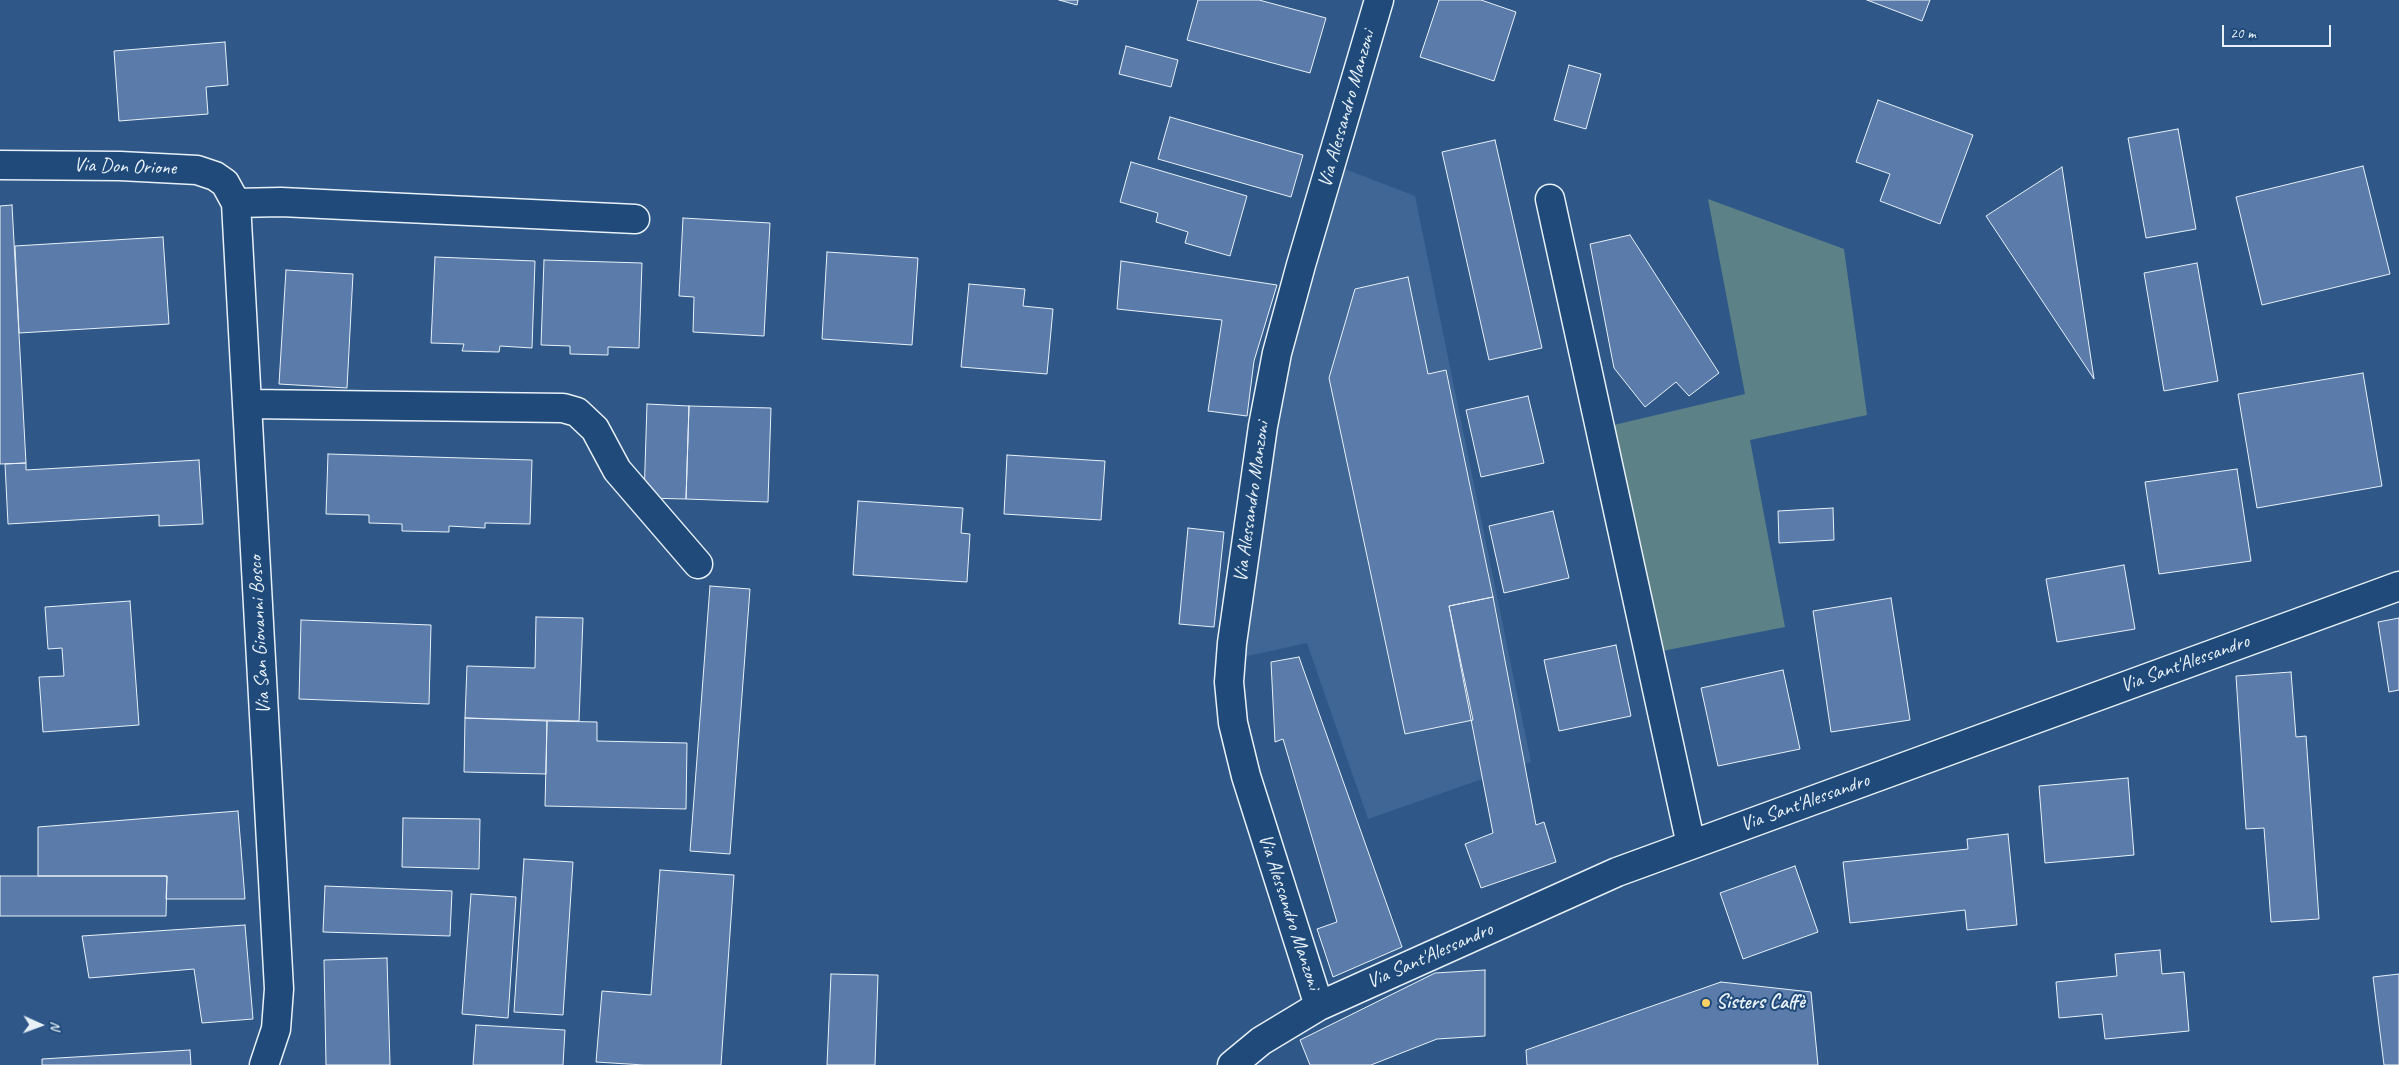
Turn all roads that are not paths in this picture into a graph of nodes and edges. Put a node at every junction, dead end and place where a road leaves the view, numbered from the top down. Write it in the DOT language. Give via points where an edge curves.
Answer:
graph roads {
  1 [pos="1379,0"];
  2 [pos="0,165"];
  3 [pos="1550,199"];
  4 [pos="236,203"];
  5 [pos="635,219"];
  6 [pos="248,404"];
  7 [pos="698,564"];
  8 [pos="2399,586"];
  9 [pos="1691,845"];
  10 [pos="1319,1006"];
  11 [pos="264,1065"];
  12 [pos="1232,1065"];
  1 -- 10 [label="street, Via Alessandro Manzoni" via="1277,353 1261,436 1230,675 1234,723 1244,767"];
  2 -- 4 [label="street, Via Don Orione" via="197,170 225,183"];
  3 -- 9 [label="street"];
  4 -- 5 [label="street" via="281,202"];
  4 -- 6 [label="street, Via San Giovanni Bosco"];
  6 -- 7 [label="street" via="563,408 577,412 595,429 617,470"];
  6 -- 11 [label="street, Via San Giovanni Bosco" via="279,989 276,1029"];
  8 -- 9 [label="street, Via Sant'Alessandro"];
  9 -- 10 [label="street, Via Sant'Alessandro" via="1617,872"];
  10 -- 12 [label="street, Via Sant'Alessandro" via="1274,1032"];
}
